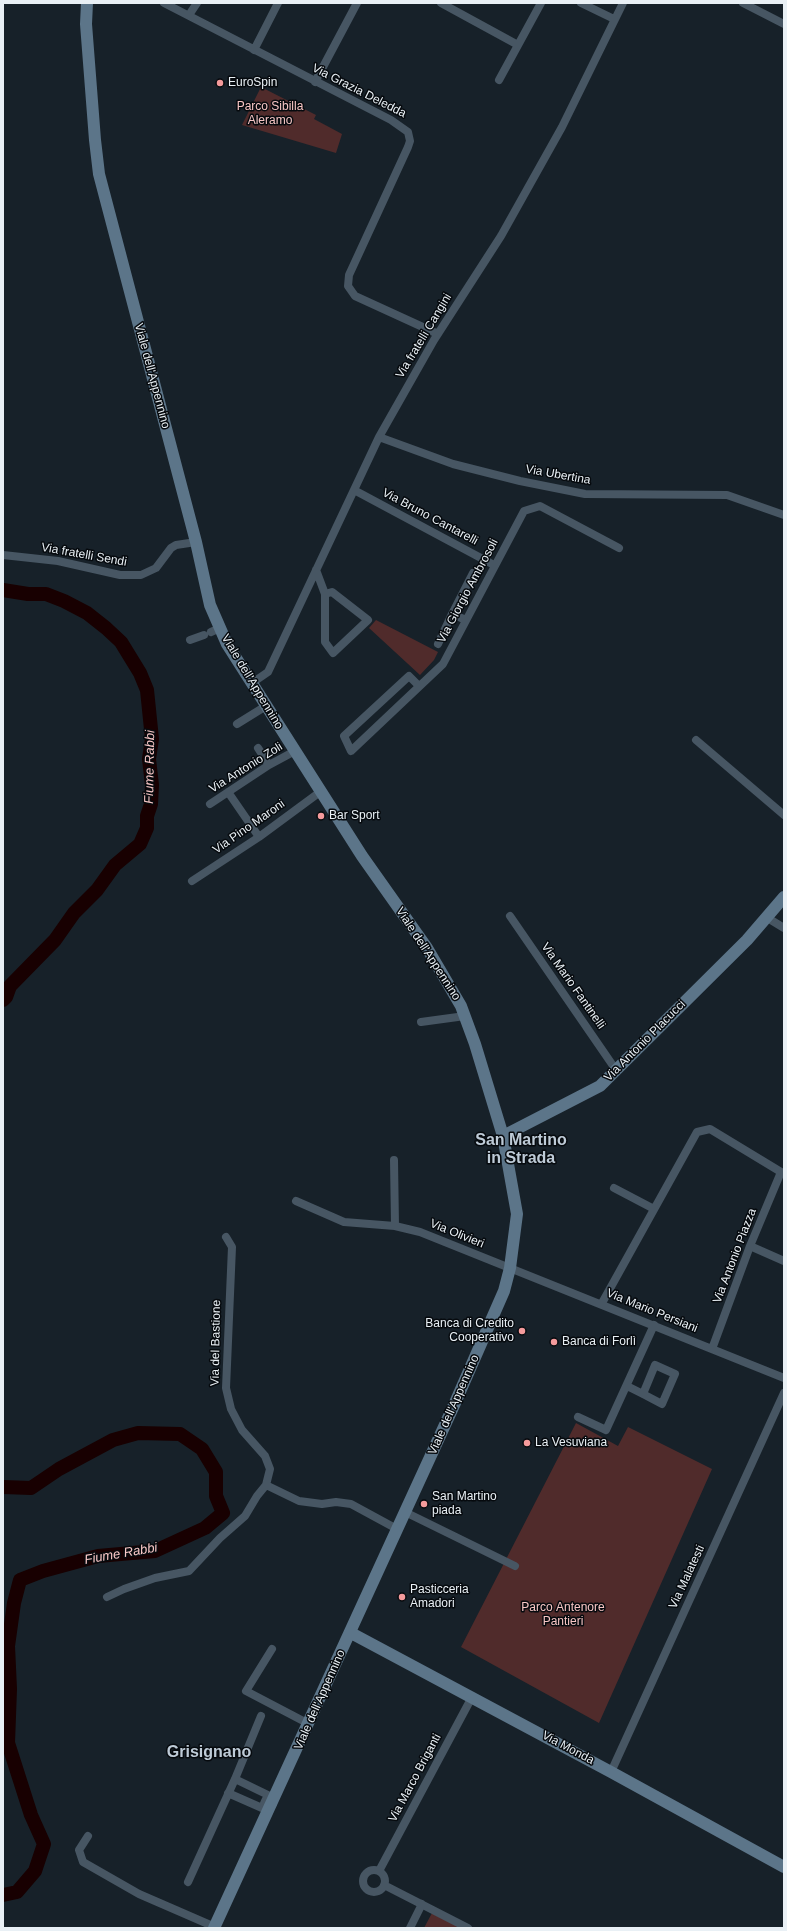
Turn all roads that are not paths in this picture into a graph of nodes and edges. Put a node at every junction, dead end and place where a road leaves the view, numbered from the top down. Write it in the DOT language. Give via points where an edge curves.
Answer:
graph roads {
  1 [pos="87,3"];
  2 [pos="93,3"];
  3 [pos="164,3"];
  4 [pos="197,3"];
  5 [pos="278,3"];
  6 [pos="357,3"];
  7 [pos="441,3"];
  8 [pos="541,3"];
  9 [pos="581,3"];
  10 [pos="623,3"];
  11 [pos="743,3"];
  12 [pos="189,16"];
  13 [pos="614,19"];
  14 [pos="86,24"];
  15 [pos="784,24"];
  16 [pos="518,44"];
  17 [pos="254,50"];
  18 [pos="499,80"];
  19 [pos="315,82"];
  20 [pos="438,334"];
  21 [pos="379,437"];
  22 [pos="354,490"];
  23 [pos="784,515"];
  24 [pos="196,542"];
  25 [pos="619,548"];
  26 [pos="3,555"];
  27 [pos="494,565"];
  28 [pos="316,570"];
  29 [pos="473,573"];
  30 [pos="325,594"];
  31 [pos="452,614"];
  32 [pos="466,620"];
  33 [pos="211,631"];
  34 [pos="190,640"];
  35 [pos="438,644"];
  36 [pos="252,683"];
  37 [pos="419,686"];
  38 [pos="266,706"];
  39 [pos="237,724"];
  40 [pos="696,740"];
  41 [pos="258,748"];
  42 [pos="295,751"];
  43 [pos="269,765"];
  44 [pos="228,792"];
  45 [pos="320,792"];
  46 [pos="210,804"];
  47 [pos="784,815"];
  48 [pos="259,837"];
  49 [pos="192,881"];
  50 [pos="784,897"];
  51 [pos="510,916"];
  52 [pos="766,917"];
  53 [pos="784,928"];
  54 [pos="465,1016"];
  55 [pos="421,1022"];
  56 [pos="616,1070"];
  57 [pos="503,1136"];
  58 [pos="394,1160"];
  59 [pos="614,1188"];
  60 [pos="296,1201"];
  61 [pos="654,1209"];
  62 [pos="395,1226"];
  63 [pos="226,1237"];
  64 [pos="750,1246"];
  65 [pos="784,1261"];
  66 [pos="510,1268"];
  67 [pos="602,1303"];
  68 [pos="654,1325"];
  69 [pos="712,1349"];
  70 [pos="784,1378"];
  71 [pos="627,1386"];
  72 [pos="784,1393"];
  73 [pos="643,1394"];
  74 [pos="578,1417"];
  75 [pos="266,1486"];
  76 [pos="405,1512"];
  77 [pos="397,1529"];
  78 [pos="516,1566"];
  79 [pos="107,1597"];
  80 [pos="351,1633"];
  81 [pos="272,1649"];
  82 [pos="472,1697"];
  83 [pos="261,1716"];
  84 [pos="309,1724"];
  85 [pos="611,1772"];
  86 [pos="235,1779"];
  87 [pos="228,1793"];
  88 [pos="269,1803"];
  89 [pos="88,1836"];
  90 [pos="784,1867"];
  91 [pos="379,1871"];
  92 [pos="188,1882"];
  93 [pos="384,1885"];
  94 [pos="422,1904"];
  95 [pos="215,1927"];
  96 [pos="410,1928"];
  97 [pos="468,1928"];
  1 -- 14 [label="main road, Viale dell'Appennino"];
  2 -- 14 [label="main road, Viale dell'Appennino"];
  3 -- 12 [label="street, Via Grazia Deledda"];
  4 -- 12 [label="street"];
  5 -- 17 [label="street"];
  6 -- 19 [label="street"];
  7 -- 16 [label="street"];
  8 -- 16 [label="street"];
  9 -- 13 [label="street"];
  10 -- 13 [label="street, Via fratelli Cangini"];
  11 -- 15 [label="street"];
  12 -- 17 [label="street, Via Grazia Deledda"];
  13 -- 20 [label="street, Via fratelli Cangini" via="562,127 504,230"];
  14 -- 24 [label="main road, Viale dell'Appennino" via="99,174"];
  16 -- 18 [label="street"];
  17 -- 19 [label="street, Via Grazia Deledda"];
  19 -- 20 [label="street, Via Grazia Deledda" via="401,125 408,132 408,147 349,275 348,286 355,296"];
  20 -- 21 [label="street, Via fratelli Cangini"];
  21 -- 22 [label="street, Via fratelli Cangini"];
  21 -- 23 [label="street, Via Ubertina" via="453,464 585,494 727,495"];
  22 -- 27 [label="street, Via Bruno Cantarelli"];
  22 -- 28 [label="street, Via fratelli Cangini"];
  24 -- 26 [label="street, Via fratelli Sendi" via="171,548 156,568 132,576 58,561"];
  24 -- 33 [label="main road, Viale dell'Appennino" via="210,605"];
  25 -- 27 [label="street, Via Giorgio Ambrosoli" via="540,506 524,511"];
  27 -- 32 [label="street, Via Giorgio Ambrosoli"];
  28 -- 30 [label="street"];
  28 -- 36 [label="street, Via fratelli Cangini" via="268,672"];
  29 -- 31 [label="street"];
  30 -- 30 [label="street" via="325,642 333,653 368,620 332,592"];
  31 -- 32 [label="street"];
  31 -- 35 [label="street"];
  32 -- 37 [label="street, Via Giorgio Ambrosoli" via="443,664"];
  33 -- 34 [label="street"];
  33 -- 36 [label="main road, Viale dell'Appennino" via="227,644"];
  36 -- 38 [label="main road, Viale dell'Appennino"];
  37 -- 37 [label="street, Via Giorgio Ambrosoli" via="351,751 344,736 409,676"];
  38 -- 39 [label="street"];
  38 -- 42 [label="main road, Viale dell'Appennino"];
  40 -- 47 [label="street"];
  41 -- 43 [label="street"];
  42 -- 43 [label="street, Via Antonio Zoli"];
  42 -- 45 [label="main road, Viale dell'Appennino"];
  43 -- 44 [label="street, Via Antonio Zoli"];
  44 -- 46 [label="street, Via Antonio Zoli"];
  44 -- 48 [label="street"];
  45 -- 48 [label="street, Via Pino Maroni"];
  45 -- 54 [label="main road, Viale dell'Appennino" via="427,948"];
  48 -- 49 [label="street, Via Pino Maroni"];
  50 -- 52 [label="main road, Via Antonio Placucci"];
  51 -- 56 [label="street, Via Mario Fantinelli"];
  52 -- 53 [label="street"];
  52 -- 56 [label="main road, Via Antonio Placucci" via="748,940"];
  54 -- 55 [label="street"];
  54 -- 57 [label="main road, Viale dell'Appennino"];
  56 -- 57 [label="main road, Via Antonio Placucci" via="600,1086"];
  57 -- 66 [label="main road, Viale dell'Appennino" via="517,1214"];
  58 -- 62 [label="street"];
  59 -- 61 [label="street"];
  60 -- 62 [label="street, Via Olivieri" via="344,1222"];
  61 -- 64 [label="street, Via Antonio Piazza" via="697,1132 710,1128 782,1172"];
  61 -- 67 [label="street"];
  62 -- 66 [label="street, Via Olivieri" via="420,1232"];
  63 -- 75 [label="street, Via del Bastione" via="232,1246 226,1388 242,1430 265,1456 270,1469"];
  64 -- 65 [label="street"];
  64 -- 69 [label="street, Via Antonio Piazza"];
  66 -- 67 [label="street, Via Mario Persiani"];
  66 -- 76 [label="main road, Viale dell'Appennino" via="504,1291"];
  67 -- 68 [label="street, Via Mario Persiani"];
  68 -- 69 [label="street, Via Mario Persiani"];
  68 -- 71 [label="street"];
  69 -- 70 [label="street, Via Mario Persiani"];
  71 -- 73 [label="street"];
  71 -- 74 [label="street" via="606,1430"];
  72 -- 85 [label="street, Via Malatesti"];
  73 -- 73 [label="street" via="655,1365 675,1374 662,1404"];
  75 -- 77 [label="street" via="299,1501 351,1504"];
  75 -- 79 [label="street, Via del Bastione" via="245,1516 189,1571 155,1578 124,1588"];
  76 -- 77 [label="main road, Viale dell'Appennino"];
  76 -- 78 [label="street"];
  77 -- 80 [label="main road, Viale dell'Appennino"];
  80 -- 82 [label="main road, Via Monda"];
  80 -- 84 [label="main road, Viale dell'Appennino"];
  81 -- 84 [label="street" via="246,1691"];
  82 -- 85 [label="main road, Via Monda"];
  82 -- 91 [label="street, Via Marco Briganti"];
  83 -- 86 [label="street"];
  84 -- 88 [label="main road, Viale dell'Appennino"];
  85 -- 90 [label="main road, Via Monda"];
  86 -- 87 [label="street"];
  86 -- 88 [label="street" via="268,1795"];
  87 -- 88 [label="street" via="262,1808"];
  87 -- 92 [label="street"];
  88 -- 95 [label="main road, Viale dell'Appennino"];
  89 -- 95 [label="street" via="79,1850 83,1862 140,1894"];
  91 -- 93 [label="street" via="384,1876"];
  91 -- 93 [label="street" via="368,1872 364,1878 364,1885 372,1892"];
  93 -- 94 [label="street"];
  94 -- 96 [label="street"];
  94 -- 97 [label="street"];
}
